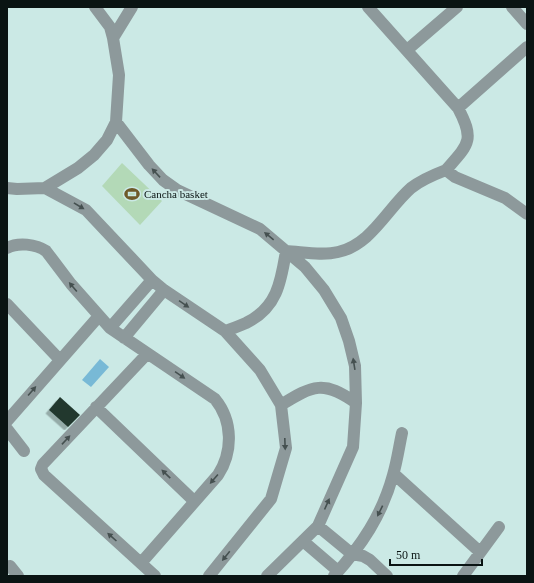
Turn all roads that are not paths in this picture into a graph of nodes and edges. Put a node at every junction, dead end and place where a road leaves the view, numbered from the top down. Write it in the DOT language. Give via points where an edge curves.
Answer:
graph roads {
  1 [pos="95,7"];
  2 [pos="132,7"];
  3 [pos="368,7"];
  4 [pos="457,7"];
  5 [pos="512,7"];
  6 [pos="527,24"];
  7 [pos="113,38"];
  8 [pos="527,47"];
  9 [pos="407,50"];
  10 [pos="458,108"];
  11 [pos="116,122"];
  12 [pos="446,170"];
  13 [pos="7,188"];
  14 [pos="45,188"];
  15 [pos="527,214"];
  16 [pos="7,248"];
  17 [pos="286,251"];
  18 [pos="152,280"];
  19 [pos="164,290"];
  20 [pos="7,304"];
  21 [pos="99,316"];
  22 [pos="110,328"];
  23 [pos="225,331"];
  24 [pos="124,338"];
  25 [pos="147,354"];
  26 [pos="60,360"];
  27 [pos="356,403"];
  28 [pos="281,405"];
  29 [pos="96,407"];
  30 [pos="7,421"];
  31 [pos="7,429"];
  32 [pos="402,433"];
  33 [pos="24,450"];
  34 [pos="394,474"];
  35 [pos="194,501"];
  36 [pos="318,526"];
  37 [pos="499,527"];
  38 [pos="304,541"];
  39 [pos="480,552"];
  40 [pos="352,554"];
  41 [pos="141,563"];
  42 [pos="10,566"];
  43 [pos="336,574"];
  44 [pos="18,576"];
  45 [pos="155,576"];
  46 [pos="209,576"];
  47 [pos="267,576"];
  48 [pos="387,576"];
  49 [pos="463,576"];
  1 -- 7 [label="street" via="110,27"];
  2 -- 7 [label="street"];
  3 -- 9 [label="street"];
  4 -- 9 [label="street"];
  5 -- 6 [label="street"];
  7 -- 11 [label="street" via="119,75"];
  8 -- 10 [label="street"];
  9 -- 10 [label="street"];
  10 -- 12 [label="street" via="467,128 467,144"];
  11 -- 14 [label="street" via="107,140 94,155"];
  17 -- 11 [label="street, one-way" via="260,229 177,190 163,180"];
  12 -- 15 [label="street" via="455,177 504,198"];
  12 -- 17 [label="street" via="424,179 409,190 370,234 351,248 324,254"];
  13 -- 14 [label="street"];
  14 -- 18 [label="street, one-way" via="86,210"];
  21 -- 16 [label="street, one-way" via="46,251 32,245"];
  17 -- 23 [label="street" via="279,288 272,301 247,323"];
  27 -- 17 [label="street, one-way" via="355,366 341,318 324,290 305,267"];
  18 -- 19 [label="street"];
  18 -- 22 [label="street"];
  19 -- 23 [label="street, one-way"];
  19 -- 24 [label="street"];
  20 -- 26 [label="street"];
  21 -- 22 [label="street"];
  21 -- 26 [label="street"];
  22 -- 24 [label="street"];
  23 -- 28 [label="street" via="260,370"];
  24 -- 25 [label="street"];
  25 -- 29 [label="street"];
  25 -- 35 [label="street, one-way" via="215,399 225,416 229,441 226,459 218,475"];
  30 -- 26 [label="street, one-way"];
  27 -- 28 [label="street" via="344,394 325,387 303,393"];
  36 -- 27 [label="street, one-way" via="353,447"];
  28 -- 46 [label="street, one-way" via="286,448 271,499"];
  35 -- 29 [label="street, one-way"];
  41 -- 29 [label="street, one-way" via="44,475 41,469"];
  31 -- 33 [label="street"];
  32 -- 34 [label="street"];
  34 -- 39 [label="street"];
  34 -- 40 [label="street, one-way" via="373,526"];
  35 -- 41 [label="street"];
  36 -- 38 [label="street"];
  36 -- 40 [label="street"];
  37 -- 39 [label="street"];
  38 -- 43 [label="street"];
  38 -- 47 [label="street"];
  39 -- 49 [label="street"];
  40 -- 43 [label="street"];
  40 -- 48 [label="street" via="370,560"];
  41 -- 45 [label="street"];
  42 -- 44 [label="street"];
}
